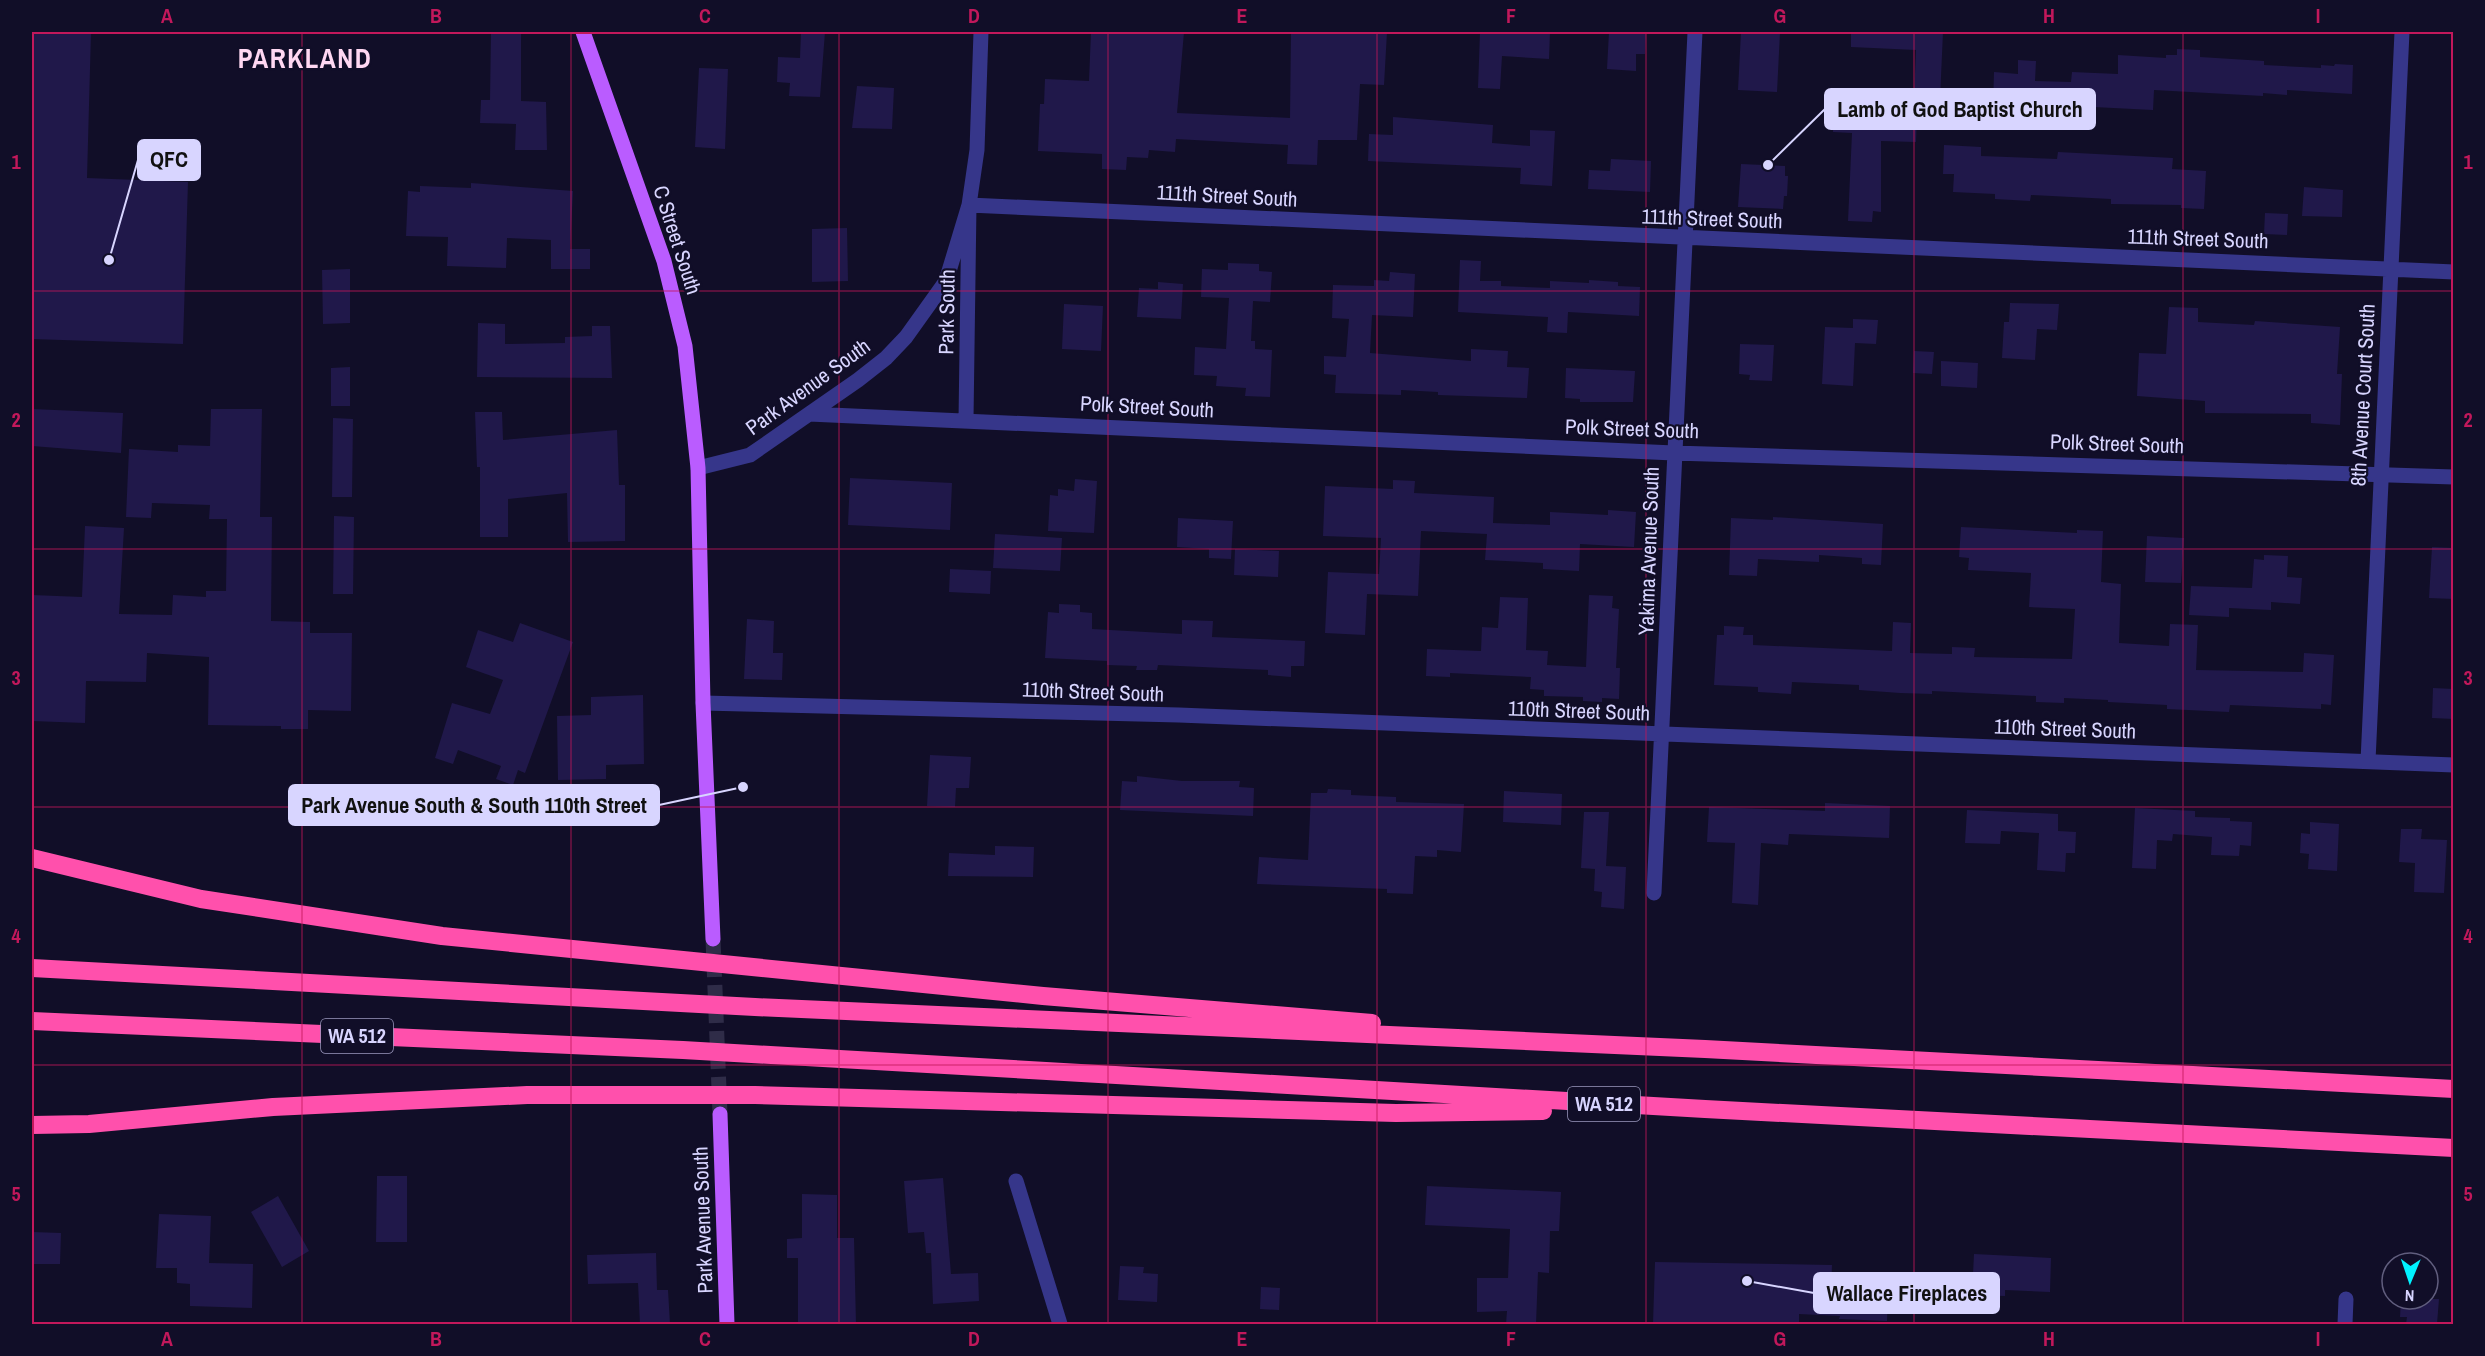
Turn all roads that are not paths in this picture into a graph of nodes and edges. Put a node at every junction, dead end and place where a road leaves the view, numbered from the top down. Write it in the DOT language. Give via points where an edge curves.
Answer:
graph roads {
  1 [pos="584,32"];
  2 [pos="981,32"];
  3 [pos="1695,32"];
  4 [pos="2402,32"];
  5 [pos="969,205"];
  6 [pos="1686,239"];
  7 [pos="2390,268"];
  8 [pos="2454,272"];
  9 [pos="809,414"];
  10 [pos="966,420"];
  11 [pos="1674,453"];
  12 [pos="698,468"];
  13 [pos="2380,473"];
  14 [pos="2454,477"];
  15 [pos="703,703"];
  16 [pos="1662,735"];
  17 [pos="2368,761"];
  18 [pos="2454,765"];
  19 [pos="32,858"];
  20 [pos="1654,894"];
  21 [pos="713,939"];
  22 [pos="32,968"];
  23 [pos="32,1021"];
  24 [pos="1705,1049"];
  25 [pos="2454,1089"];
  26 [pos="1705,1109"];
  27 [pos="720,1114"];
  28 [pos="32,1125"];
  29 [pos="2454,1148"];
  30 [pos="1016,1181"];
  31 [pos="2346,1299"];
  32 [pos="727,1324"];
  33 [pos="1060,1324"];
  34 [pos="2345,1324"];
  1 -- 12 [label="main road, C Street South" via="678,310"];
  2 -- 5 [label="street, Park Avenue South" via="977,150"];
  3 -- 6 [label="street, Yakima Avenue South"];
  4 -- 7 [label="street, 8th Avenue Court South"];
  5 -- 6 [label="street, 111th Street South"];
  5 -- 9 [label="street, Park Avenue South" via="946,281 925,314 886,358"];
  5 -- 10 [label="street, Park South"];
  6 -- 7 [label="street, 111th Street South"];
  6 -- 11 [label="street, Yakima Avenue South"];
  7 -- 8 [label="street, 111th Street South"];
  7 -- 13 [label="street, 8th Avenue Court South"];
  9 -- 10 [label="street, Polk Street South"];
  9 -- 12 [label="street, Park Avenue South" via="750,455"];
  10 -- 11 [label="street, Polk Street South"];
  11 -- 13 [label="street, Polk Street South"];
  11 -- 16 [label="street, Yakima Avenue South"];
  12 -- 15 [label="main road"];
  13 -- 14 [label="street, Polk Street South"];
  13 -- 17 [label="street, 8th Avenue Court South"];
  15 -- 16 [label="street, 110th Street South" via="1167,715"];
  15 -- 21 [label="main road"];
  16 -- 17 [label="street, 110th Street South"];
  16 -- 20 [label="street, Yakima Avenue South"];
  17 -- 18 [label="street, 110th Street South"];
  19 -- 24 [label="highway" via="201,899 442,936 1043,996"];
  22 -- 24 [label="highway" via="767,1008"];
  23 -- 26 [label="highway, WA 512" via="683,1050"];
  24 -- 25 [label="highway"];
  26 -- 28 [label="highway" via="1396,1113 755,1095 527,1095 273,1107 89,1124"];
  26 -- 29 [label="highway, WA 512"];
  27 -- 32 [label="main road, Park Avenue South"];
  30 -- 33 [label="street"];
  31 -- 34 [label="street"];
}
